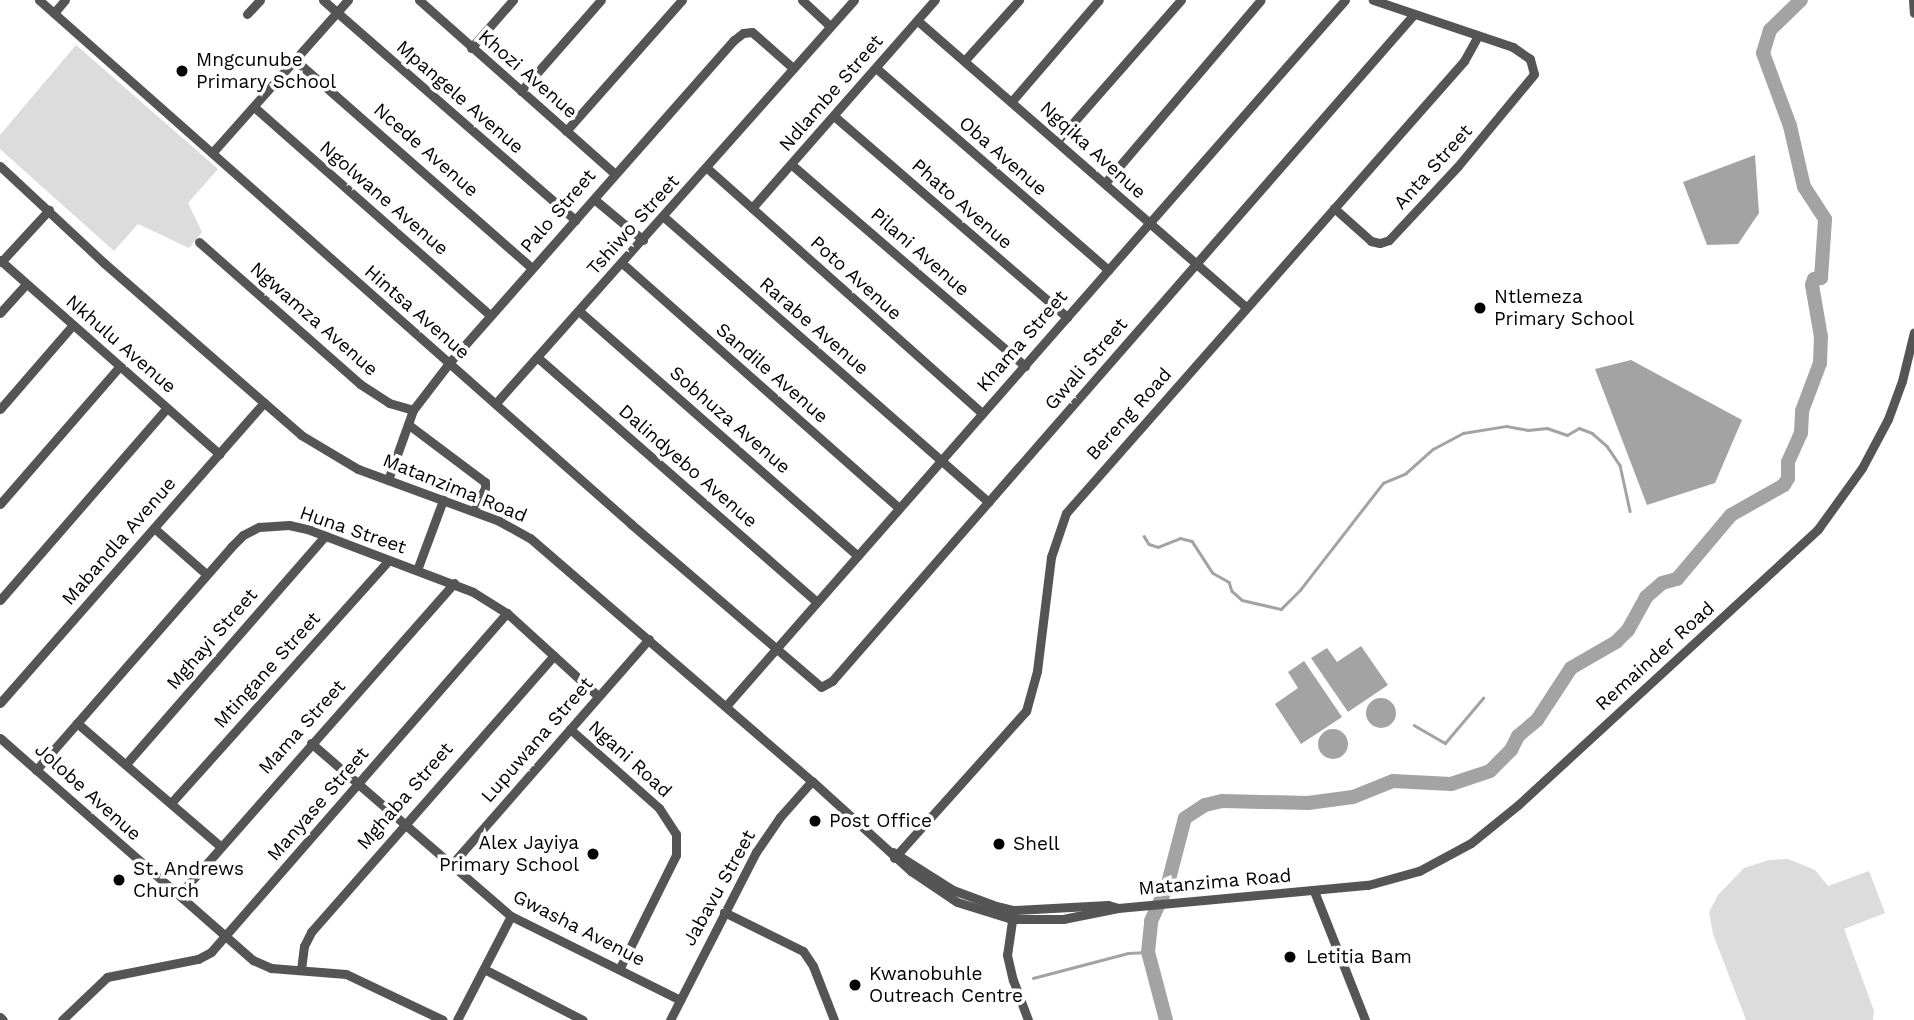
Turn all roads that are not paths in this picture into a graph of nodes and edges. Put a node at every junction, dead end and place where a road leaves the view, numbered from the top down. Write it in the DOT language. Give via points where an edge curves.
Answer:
graph roads {
  1 [pos="39,0"];
  2 [pos="65,0"];
  3 [pos="260,0"];
  4 [pos="323,0"];
  5 [pos="348,0"];
  6 [pos="513,0"];
  7 [pos="601,0"];
  8 [pos="682,0"];
  9 [pos="802,0"];
  10 [pos="854,0"];
  11 [pos="935,0"];
  12 [pos="1019,0"];
  13 [pos="1099,0"];
  14 [pos="1181,0"];
  15 [pos="1261,0"];
  16 [pos="1345,0"];
  17 [pos="1373,0"];
  18 [pos="1913,0"];
  19 [pos="425,2"];
  20 [pos="54,13"];
  21 [pos="337,13"];
  22 [pos="1914,13"];
  23 [pos="247,14"];
  24 [pos="1414,14"];
  25 [pos="918,21"];
  26 [pos="830,26"];
  27 [pos="1478,36"];
  28 [pos="471,48"];
  29 [pos="295,60"];
  30 [pos="965,60"];
  31 [pos="793,68"];
  32 [pos="876,68"];
  33 [pos="521,91"];
  34 [pos="1012,102"];
  35 [pos="254,107"];
  36 [pos="834,117"];
  37 [pos="566,131"];
  38 [pos="1057,141"];
  39 [pos="212,153"];
  40 [pos="792,165"];
  41 [pos="0,166"];
  42 [pos="707,168"];
  43 [pos="615,174"];
  44 [pos="1105,183"];
  45 [pos="594,198"];
  46 [pos="752,208"];
  47 [pos="1334,208"];
  48 [pos="49,210"];
  49 [pos="664,216"];
  50 [pos="575,220"];
  51 [pos="1150,224"];
  52 [pos="643,240"];
  53 [pos="199,242"];
  54 [pos="1,261"];
  55 [pos="622,264"];
  56 [pos="1196,265"];
  57 [pos="532,268"];
  58 [pos="1108,270"];
  59 [pos="26,284"];
  60 [pos="1245,306"];
  61 [pos="579,311"];
  62 [pos="0,313"];
  63 [pos="490,315"];
  64 [pos="1067,317"];
  65 [pos="72,326"];
  66 [pos="1914,332"];
  67 [pos="537,357"];
  68 [pos="449,363"];
  69 [pos="119,366"];
  70 [pos="1025,366"];
  71 [pos="264,402"];
  72 [pos="496,403"];
  73 [pos="167,408"];
  74 [pos="0,409"];
  75 [pos="413,410"];
  76 [pos="982,413"];
  77 [pos="409,425"];
  78 [pos="219,454"];
  79 [pos="941,461"];
  80 [pos="388,480"];
  81 [pos="443,500"];
  82 [pos="988,502"];
  83 [pos="0,504"];
  84 [pos="899,508"];
  85 [pos="474,512"];
  86 [pos="154,528"];
  87 [pos="325,536"];
  88 [pos="858,556"];
  89 [pos="388,561"];
  90 [pos="417,570"];
  91 [pos="206,574"];
  92 [pos="454,583"];
  93 [pos="0,600"];
  94 [pos="816,601"];
  95 [pos="507,613"];
  96 [pos="649,639"];
  97 [pos="774,649"];
  98 [pos="554,655"];
  99 [pos="598,696"];
  100 [pos="1,699"];
  101 [pos="726,706"];
  102 [pos="77,723"];
  103 [pos="570,729"];
  104 [pos="0,738"];
  105 [pos="311,743"];
  106 [pos="126,764"];
  107 [pos="36,770"];
  108 [pos="812,781"];
  109 [pos="358,784"];
  110 [pos="171,803"];
  111 [pos="403,824"];
  112 [pos="220,846"];
  113 [pos="895,854"];
  114 [pos="452,864"];
  115 [pos="1314,891"];
  116 [pos="179,895"];
  117 [pos="724,912"];
  118 [pos="1013,914"];
  119 [pos="511,916"];
  120 [pos="226,937"];
  121 [pos="620,968"];
  122 [pos="484,969"];
  123 [pos="300,970"];
  124 [pos="680,1000"];
  125 [pos="62,1020"];
  126 [pos="443,1020"];
  127 [pos="457,1020"];
  128 [pos="583,1020"];
  129 [pos="670,1020"];
  130 [pos="834,1020"];
  131 [pos="1028,1020"];
  132 [pos="1365,1020"];
  1 -- 20 [label="street, Hintsa Avenue"];
  2 -- 20 [label="street"];
  3 -- 23 [label="street"];
  4 -- 21 [label="street, Mpangele Avenue"];
  5 -- 21 [label="street"];
  6 -- 28 [label="street"];
  7 -- 33 [label="street"];
  8 -- 37 [label="street"];
  9 -- 26 [label="street"];
  10 -- 26 [label="street, Tshiwo Street"];
  11 -- 25 [label="street, Ndlambe Street"];
  12 -- 30 [label="street"];
  13 -- 34 [label="street"];
  14 -- 38 [label="street"];
  15 -- 44 [label="street"];
  16 -- 51 [label="street, Khama Street"];
  17 -- 24 [label="street"];
  18 -- 22 [label="street"];
  19 -- 28 [label="street, Khozi Avenue"];
  20 -- 39 [label="street, Hintsa Avenue"];
  21 -- 29 [label="street"];
  21 -- 50 [label="street, Mpangele Avenue"];
  24 -- 27 [label="street"];
  24 -- 56 [label="street, Gwali Street"];
  25 -- 30 [label="street, Ngqika Avenue"];
  25 -- 32 [label="street, Ndlambe Street"];
  26 -- 31 [label="street, Tshiwo Street"];
  27 -- 47 [label="street, Bereng Road" via="1464,61"];
  27 -- 47 [label="street, Anta Street" via="1513,47 1530,60 1532,79 1390,240 1371,241"];
  28 -- 33 [label="street, Khozi Avenue"];
  29 -- 35 [label="street"];
  29 -- 57 [label="street, Ncede Avenue"];
  30 -- 34 [label="street, Ngqika Avenue"];
  31 -- 42 [label="street, Tshiwo Street"];
  31 -- 43 [label="street, Palo Street" via="757,34 743,33"];
  32 -- 36 [label="street, Ndlambe Street"];
  32 -- 58 [label="street, Oba Avenue"];
  33 -- 37 [label="street, Khozi Avenue"];
  34 -- 38 [label="street, Ngqika Avenue"];
  35 -- 39 [label="street"];
  35 -- 63 [label="street, Ngolwane Avenue"];
  36 -- 40 [label="street, Ndlambe Street"];
  36 -- 64 [label="street, Phato Avenue"];
  37 -- 43 [label="street, Khozi Avenue"];
  38 -- 44 [label="street, Ngqika Avenue"];
  39 -- 68 [label="street, Hintsa Avenue"];
  40 -- 46 [label="street, Ndlambe Street"];
  40 -- 70 [label="street, Pilani Avenue"];
  41 -- 48 [label="street, Matanzima Road"];
  42 -- 46 [label="street, Poto Avenue"];
  42 -- 49 [label="street, Tshiwo Street"];
  43 -- 45 [label="street, Palo Street"];
  44 -- 51 [label="street, Ngqika Avenue"];
  45 -- 50 [label="street, Palo Street"];
  45 -- 52 [label="street"];
  46 -- 76 [label="street, Poto Avenue"];
  47 -- 60 [label="street, Bereng Road"];
  48 -- 54 [label="street"];
  48 -- 71 [label="street, Matanzima Road"];
  49 -- 52 [label="street, Tshiwo Street"];
  49 -- 79 [label="street, Rarabe Avenue"];
  50 -- 57 [label="street, Palo Street"];
  51 -- 56 [label="street, Ngqika Avenue"];
  51 -- 58 [label="street, Khama Street"];
  52 -- 55 [label="street, Tshiwo Street"];
  53 -- 75 [label="street, Ngwamza Avenue" via="360,384 389,403"];
  54 -- 59 [label="street, Nkhulu Avenue"];
  55 -- 61 [label="street, Tshiwo Street"];
  55 -- 84 [label="street, Sandile Avenue"];
  56 -- 60 [label="street, Ngqika Avenue"];
  56 -- 82 [label="street, Gwali Street"];
  57 -- 63 [label="street, Palo Street"];
  58 -- 64 [label="street, Khama Street"];
  59 -- 62 [label="street"];
  59 -- 65 [label="street, Nkhulu Avenue"];
  60 -- 113 [label="street, Bereng Road" via="1066,513 1053,550 1037,671 1026,711"];
  61 -- 67 [label="street, Tshiwo Street"];
  61 -- 88 [label="street, Sobhuza Avenue"];
  63 -- 68 [label="street, Palo Street"];
  64 -- 70 [label="street, Khama Street"];
  65 -- 69 [label="street, Nkhulu Avenue"];
  65 -- 74 [label="street"];
  66 -- 115 [label="street, Remainder Road" via="1888,419 1862,468 1818,529 1791,556 1471,843 1401,877"];
  67 -- 72 [label="street, Tshiwo Street"];
  67 -- 94 [label="street, Dalindyebo Avenue"];
  68 -- 72 [label="street, Hintsa Avenue"];
  68 -- 75 [label="street, Palo Street"];
  69 -- 73 [label="street, Nkhulu Avenue"];
  69 -- 83 [label="street"];
  70 -- 76 [label="street, Khama Street"];
  71 -- 78 [label="street, Mabandla Avenue"];
  71 -- 80 [label="street, Matanzima Road" via="319,447"];
  72 -- 97 [label="street, Hintsa Avenue"];
  73 -- 78 [label="street, Nkhulu Avenue"];
  73 -- 93 [label="street"];
  75 -- 77 [label="street, Palo Street"];
  76 -- 79 [label="street, Khama Street"];
  77 -- 80 [label="street, Palo Street"];
  77 -- 85 [label="street" via="485,482"];
  78 -- 86 [label="street, Mabandla Avenue"];
  79 -- 82 [label="street, Rarabe Avenue"];
  79 -- 84 [label="street, Khama Street"];
  80 -- 81 [label="street, Matanzima Road"];
  81 -- 85 [label="street, Matanzima Road"];
  81 -- 90 [label="street"];
  82 -- 97 [label="street, Gwali Street" via="828,684 818,686"];
  84 -- 88 [label="street, Khama Street"];
  85 -- 96 [label="street, Matanzima Road" via="530,538"];
  86 -- 91 [label="street"];
  86 -- 100 [label="street, Mabandla Avenue"];
  87 -- 89 [label="street, Huna Street"];
  87 -- 91 [label="street, Huna Street" via="289,525 259,527 243,535"];
  87 -- 106 [label="street, Mghayi Street"];
  88 -- 94 [label="street, Khama Street"];
  89 -- 90 [label="street, Huna Street"];
  89 -- 110 [label="street, Mtingane Street"];
  90 -- 92 [label="street, Huna Street"];
  91 -- 102 [label="street, Huna Street"];
  92 -- 95 [label="street, Huna Street"];
  92 -- 105 [label="street, Mama Street"];
  94 -- 97 [label="street, Khama Street"];
  95 -- 98 [label="street, Huna Street"];
  95 -- 109 [label="street, Manyase Street"];
  96 -- 99 [label="street, Lupuwana Street"];
  96 -- 101 [label="street, Matanzima Road"];
  97 -- 101 [label="street, Khama Street"];
  98 -- 99 [label="street, Huna Street"];
  98 -- 111 [label="street, Mghaba Street"];
  99 -- 103 [label="street, Lupuwana Street"];
  101 -- 108 [label="street, Matanzima Road"];
  102 -- 106 [label="street"];
  102 -- 107 [label="street, Huna Street"];
  103 -- 114 [label="street, Lupuwana Street"];
  103 -- 121 [label="street, Ngani Road" via="659,808 676,834 676,855"];
  104 -- 107 [label="street, Jolobe Avenue"];
  105 -- 109 [label="street, Gwasha Avenue"];
  105 -- 112 [label="street, Mama Street"];
  106 -- 110 [label="street"];
  107 -- 116 [label="street, Jolobe Avenue"];
  108 -- 113 [label="street, Matanzima Road"];
  108 -- 117 [label="street, Jabavu Street" via="767,835"];
  109 -- 111 [label="street, Gwasha Avenue"];
  109 -- 120 [label="street, Manyase Street"];
  110 -- 112 [label="street"];
  111 -- 114 [label="street, Gwasha Avenue"];
  111 -- 123 [label="street, Mghaba Street" via="311,932"];
  112 -- 116 [label="street, Mama Street"];
  113 -- 118 [label="street, Matanzima Road" via="957,902"];
  114 -- 119 [label="street, Gwasha Avenue"];
  115 -- 118 [label="street, Matanzima Road" via="1118,908 1063,919"];
  115 -- 132 [label="street"];
  116 -- 120 [label="street, Jolobe Avenue"];
  117 -- 124 [label="street, Jabavu Street"];
  117 -- 130 [label="street" via="803,951"];
  118 -- 131 [label="street" via="1007,945 1009,966"];
  119 -- 121 [label="street, Gwasha Avenue"];
  119 -- 122 [label="street"];
  120 -- 123 [label="street, Jolobe Avenue" via="258,963"];
  120 -- 125 [label="street, Manyase Street" via="198,959 107,977"];
  121 -- 124 [label="street, Gwasha Avenue"];
  122 -- 127 [label="street"];
  122 -- 128 [label="street"];
  123 -- 126 [label="street, Jolobe Avenue" via="355,977"];
  124 -- 129 [label="street, Jabavu Street"];
}
